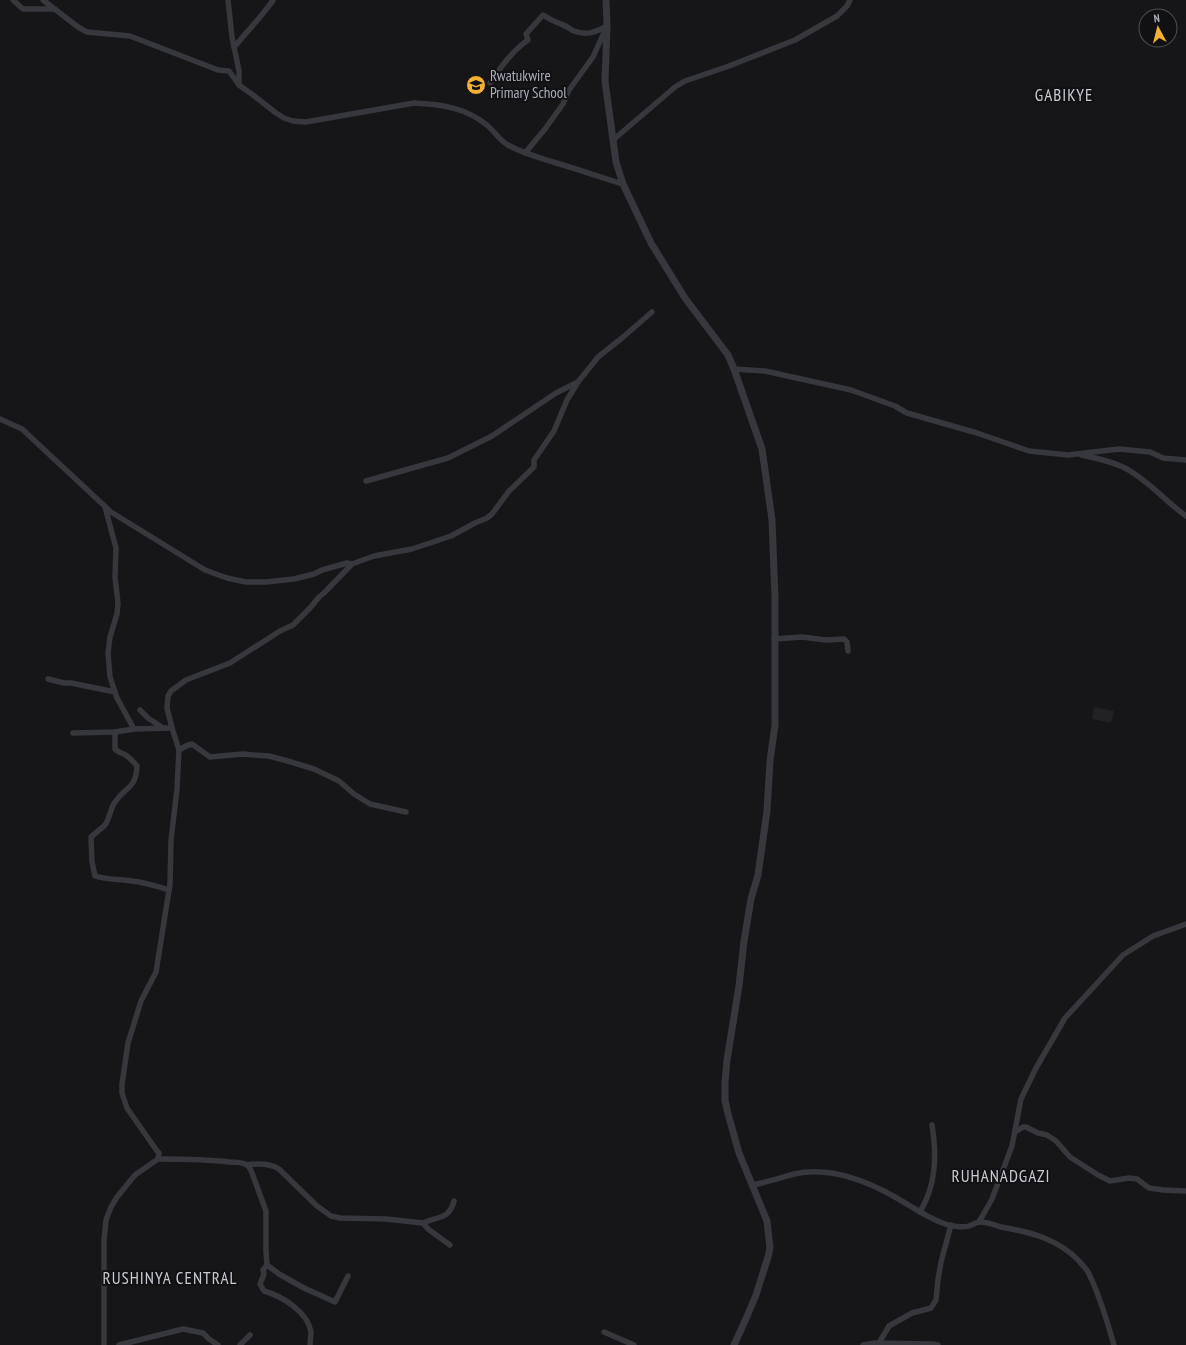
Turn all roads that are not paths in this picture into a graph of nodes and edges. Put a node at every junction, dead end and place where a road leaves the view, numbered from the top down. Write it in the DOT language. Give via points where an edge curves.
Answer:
graph roads {
  1 [pos="13,0"];
  2 [pos="43,0"];
  3 [pos="228,0"];
  4 [pos="273,0"];
  5 [pos="606,0"];
  6 [pos="850,0"];
  7 [pos="55,9"];
  8 [pos="607,26"];
  9 [pos="234,47"];
  10 [pos="490,83"];
  11 [pos="239,85"];
  12 [pos="613,140"];
  13 [pos="526,153"];
  14 [pos="623,184"];
  15 [pos="652,312"];
  16 [pos="734,369"];
  17 [pos="578,382"];
  18 [pos="0,419"];
  19 [pos="1076,454"];
  20 [pos="1186,460"];
  21 [pos="366,481"];
  22 [pos="106,507"];
  23 [pos="1186,516"];
  24 [pos="352,564"];
  25 [pos="774,639"];
  26 [pos="848,652"];
  27 [pos="48,679"];
  28 [pos="115,692"];
  29 [pos="140,710"];
  30 [pos="163,728"];
  31 [pos="172,728"];
  32 [pos="134,729"];
  33 [pos="115,732"];
  34 [pos="73,733"];
  35 [pos="179,750"];
  36 [pos="406,812"];
  37 [pos="169,890"];
  38 [pos="1186,924"];
  39 [pos="932,1125"];
  40 [pos="1015,1132"];
  41 [pos="158,1159"];
  42 [pos="247,1165"];
  43 [pos="753,1185"];
  44 [pos="1186,1191"];
  45 [pos="454,1201"];
  46 [pos="920,1212"];
  47 [pos="979,1222"];
  48 [pos="423,1223"];
  49 [pos="951,1225"];
  50 [pos="450,1244"];
  51 [pos="267,1265"];
  52 [pos="348,1276"];
  53 [pos="604,1332"];
  54 [pos="250,1335"];
  55 [pos="879,1343"];
  56 [pos="104,1345"];
  57 [pos="119,1345"];
  58 [pos="218,1345"];
  59 [pos="240,1345"];
  60 [pos="310,1345"];
  61 [pos="634,1345"];
  62 [pos="734,1345"];
  63 [pos="863,1345"];
  64 [pos="938,1345"];
  65 [pos="1114,1345"];
  1 -- 7 [label="street" via="23,9"];
  2 -- 7 [label="street"];
  3 -- 9 [label="street"];
  4 -- 9 [label="street"];
  5 -- 8 [label="street"];
  6 -- 12 [label="street" via="837,16 795,40 685,81"];
  7 -- 11 [label="street" via="87,32 130,36 218,70 229,71"];
  8 -- 10 [label="street" via="594,33 585,33 574,31 543,15 526,34 528,40 514,51"];
  8 -- 12 [label="street" via="604,80"];
  8 -- 13 [label="street" via="593,57 569,90 563,104"];
  9 -- 11 [label="street"];
  11 -- 13 [label="street" via="276,113 293,121 306,122 414,104 449,107 465,111 480,119 498,138"];
  12 -- 14 [label="street"];
  13 -- 14 [label="street"];
  14 -- 16 [label="street" via="651,243 685,298 728,355"];
  15 -- 17 [label="street" via="598,357"];
  16 -- 19 [label="street" via="764,371 851,390 907,413 1029,451"];
  16 -- 25 [label="street" via="762,449 768,485 772,520"];
  17 -- 21 [label="street" via="556,393 492,436 448,458"];
  17 -- 24 [label="street" via="554,431 534,460 534,467 509,491 492,514 452,536"];
  18 -- 22 [label="street" via="22,429"];
  19 -- 20 [label="street" via="1119,449 1150,452 1163,458"];
  19 -- 23 [label="street" via="1126,468"];
  22 -- 24 [label="street" via="206,570 235,580 266,582 290,579 347,563"];
  22 -- 28 [label="street" via="116,548 115,578 118,603 108,653 110,677"];
  24 -- 31 [label="street" via="294,625 230,663 186,680 171,691 167,702"];
  25 -- 26 [label="street" via="844,639 848,642"];
  25 -- 43 [label="street" via="775,725 767,812 758,875 744,941 725,1082 728,1114 739,1153"];
  27 -- 28 [label="street"];
  28 -- 32 [label="street"];
  29 -- 30 [label="street"];
  30 -- 31 [label="street"];
  30 -- 32 [label="street"];
  31 -- 35 [label="street"];
  32 -- 33 [label="street"];
  33 -- 34 [label="street"];
  33 -- 37 [label="street" via="115,749 137,766 136,775 134,781 115,801 105,824 91,837 96,876 130,880"];
  35 -- 36 [label="street" via="192,744 210,757 243,754 269,756 314,769 339,781 370,804"];
  35 -- 37 [label="street"];
  37 -- 41 [label="street" via="156,972 141,1001 128,1043 122,1084 127,1108 159,1153"];
  38 -- 40 [label="street" via="1153,936 1123,956 1065,1018 1022,1095"];
  39 -- 46 [label="street" via="936,1150 935,1168 927,1201"];
  40 -- 44 [label="street" via="1026,1127 1047,1135 1070,1157 1110,1181 1129,1178 1149,1188"];
  40 -- 47 [label="street" via="995,1192"];
  41 -- 42 [label="street" via="195,1159"];
  41 -- 56 [label="street" via="127,1184 111,1207 106,1220"];
  42 -- 48 [label="street" via="273,1165 331,1216"];
  42 -- 51 [label="street" via="265,1205"];
  43 -- 46 [label="street" via="809,1172 840,1174 863,1181"];
  43 -- 62 [label="street" via="767,1221 770,1248 756,1295"];
  45 -- 48 [label="street" via="446,1215"];
  46 -- 49 [label="street"];
  47 -- 49 [label="street" via="968,1227"];
  47 -- 65 [label="street" via="1047,1238 1077,1259 1089,1272"];
  48 -- 50 [label="street"];
  49 -- 55 [label="street" via="944,1248 936,1300 931,1308 912,1313 889,1326"];
  51 -- 52 [label="street" via="304,1288 335,1302"];
  51 -- 60 [label="street" via="263,1270 260,1284 264,1291 288,1301 303,1316 310,1332"];
  53 -- 61 [label="street"];
  54 -- 59 [label="street"];
  55 -- 63 [label="street"];
  55 -- 64 [label="street"];
  57 -- 58 [label="street" via="183,1329 203,1333"];
}
